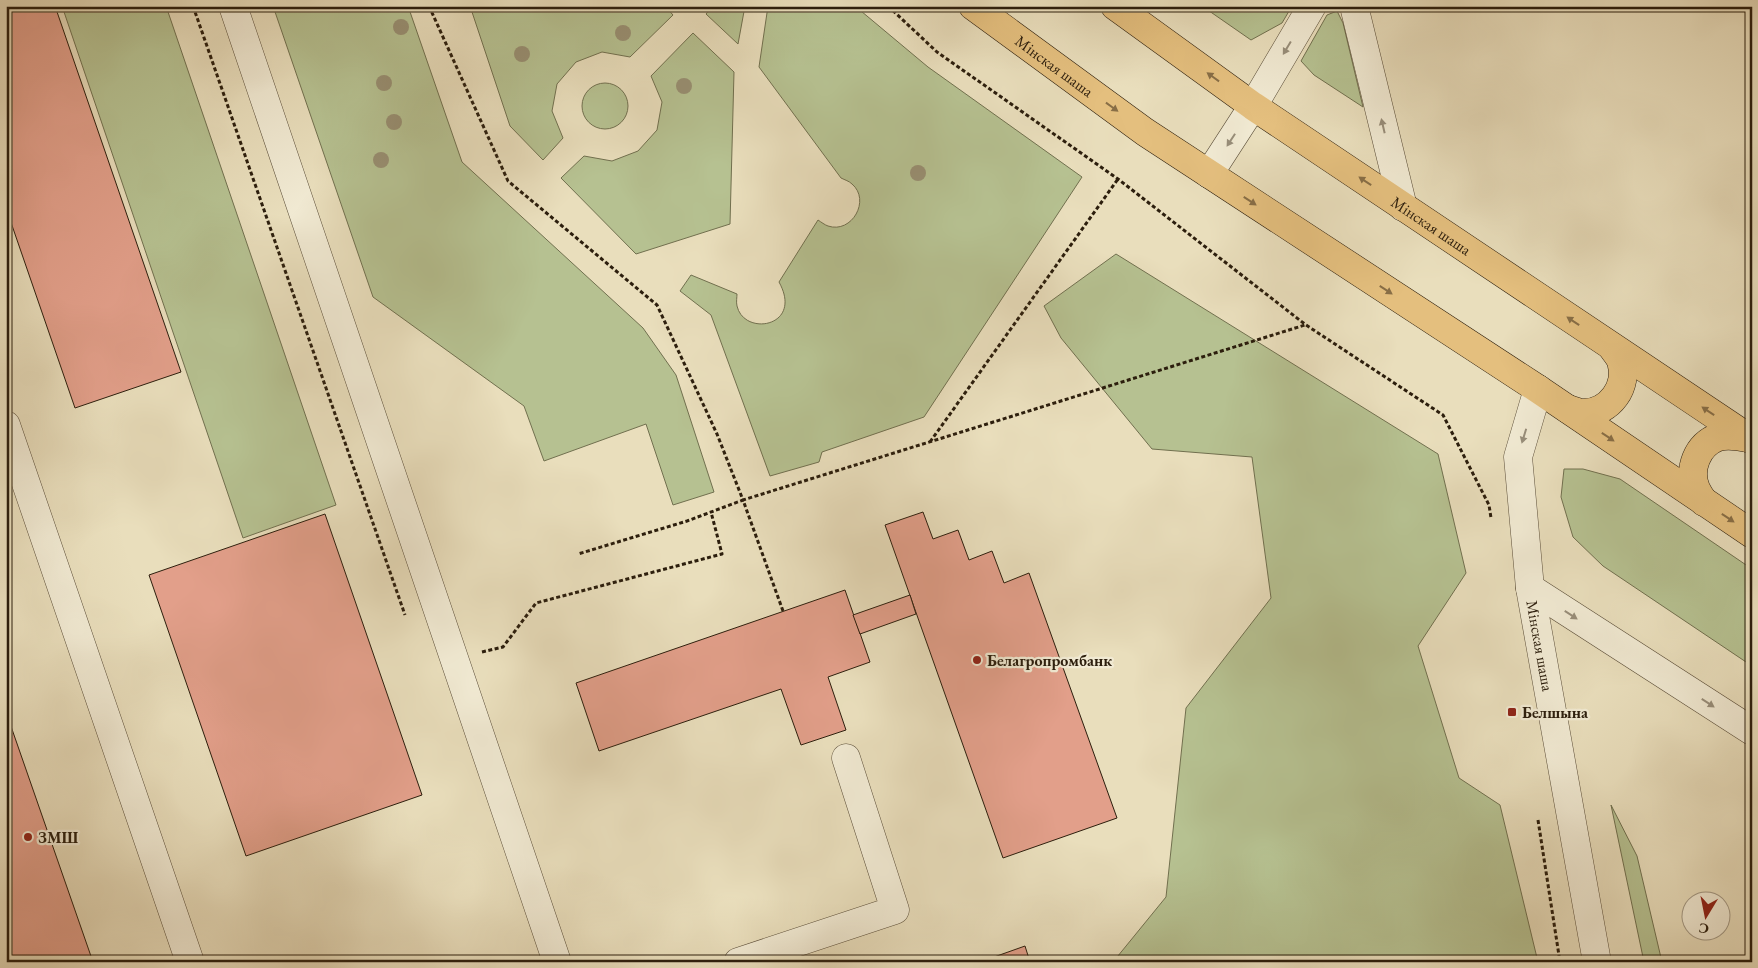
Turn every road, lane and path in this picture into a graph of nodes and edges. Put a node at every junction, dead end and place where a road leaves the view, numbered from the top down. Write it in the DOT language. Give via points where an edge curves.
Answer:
graph roads {
  1 [pos="233,6"];
  2 [pos="429,6"];
  3 [pos="888,6"];
  4 [pos="973,6"];
  5 [pos="1115,6"];
  6 [pos="1312,6"];
  7 [pos="1354,6"];
  8 [pos="1253,106"];
  9 [pos="1209,174"];
  10 [pos="1118,179"];
  11 [pos="1403,207"];
  12 [pos="1306,325"];
  13 [pos="1612,347"];
  14 [pos="1538,389"];
  15 [pos="1568,409"];
  16 [pos="6,425"];
  17 [pos="1750,439"];
  18 [pos="930,442"];
  19 [pos="743,500"];
  20 [pos="1704,502"];
  21 [pos="1492,525"];
  22 [pos="1752,534"];
  23 [pos="578,554"];
  24 [pos="1530,588"];
  25 [pos="783,611"];
  26 [pos="1752,731"];
  27 [pos="846,758"];
  28 [pos="1538,817"];
  29 [pos="190,962"];
  30 [pos="557,962"];
  31 [pos="738,962"];
  32 [pos="1560,962"];
  33 [pos="1597,962"];
  1 -- 30 [label="street"];
  2 -- 19 [label="path" via="508,181 657,305 717,434"];
  3 -- 10 [label="path" via="937,52"];
  4 -- 9 [label="main road, Мінская шаша, one-way" via="1145,132"];
  8 -- 5 [label="main road, Мінская шаша, one-way"];
  6 -- 8 [label="street, one-way"];
  11 -- 7 [label="street, one-way"];
  8 -- 9 [label="street, one-way"];
  11 -- 8 [label="main road, Мінская шаша, one-way"];
  9 -- 14 [label="main road, Мінская шаша, one-way"];
  10 -- 12 [label="path"];
  10 -- 18 [label="path"];
  13 -- 11 [label="main road, Мінская шаша, one-way"];
  12 -- 18 [label="path"];
  12 -- 21 [label="path" via="1443,415 1489,505"];
  13 -- 15 [label="main road" via="1621,360 1623,376 1620,390 1598,411 1582,413"];
  17 -- 13 [label="main road, Мінская шаша, one-way"];
  14 -- 15 [label="main road, Мінская шаша"];
  14 -- 24 [label="street, Мінская шаша, one-way" via="1518,457"];
  15 -- 20 [label="main road, Мінская шаша, one-way"];
  16 -- 29 [label="street"];
  17 -- 20 [label="main road" via="1732,435 1717,438 1704,446 1695,458 1696,488"];
  18 -- 19 [label="path"];
  19 -- 23 [label="path" via="687,521"];
  19 -- 25 [label="path"];
  20 -- 22 [label="main road, Мінская шаша, one-way"];
  24 -- 26 [label="street, one-way"];
  24 -- 33 [label="street, Мінская шаша"];
  27 -- 31 [label="street" via="895,910"];
  28 -- 32 [label="path"];
}
